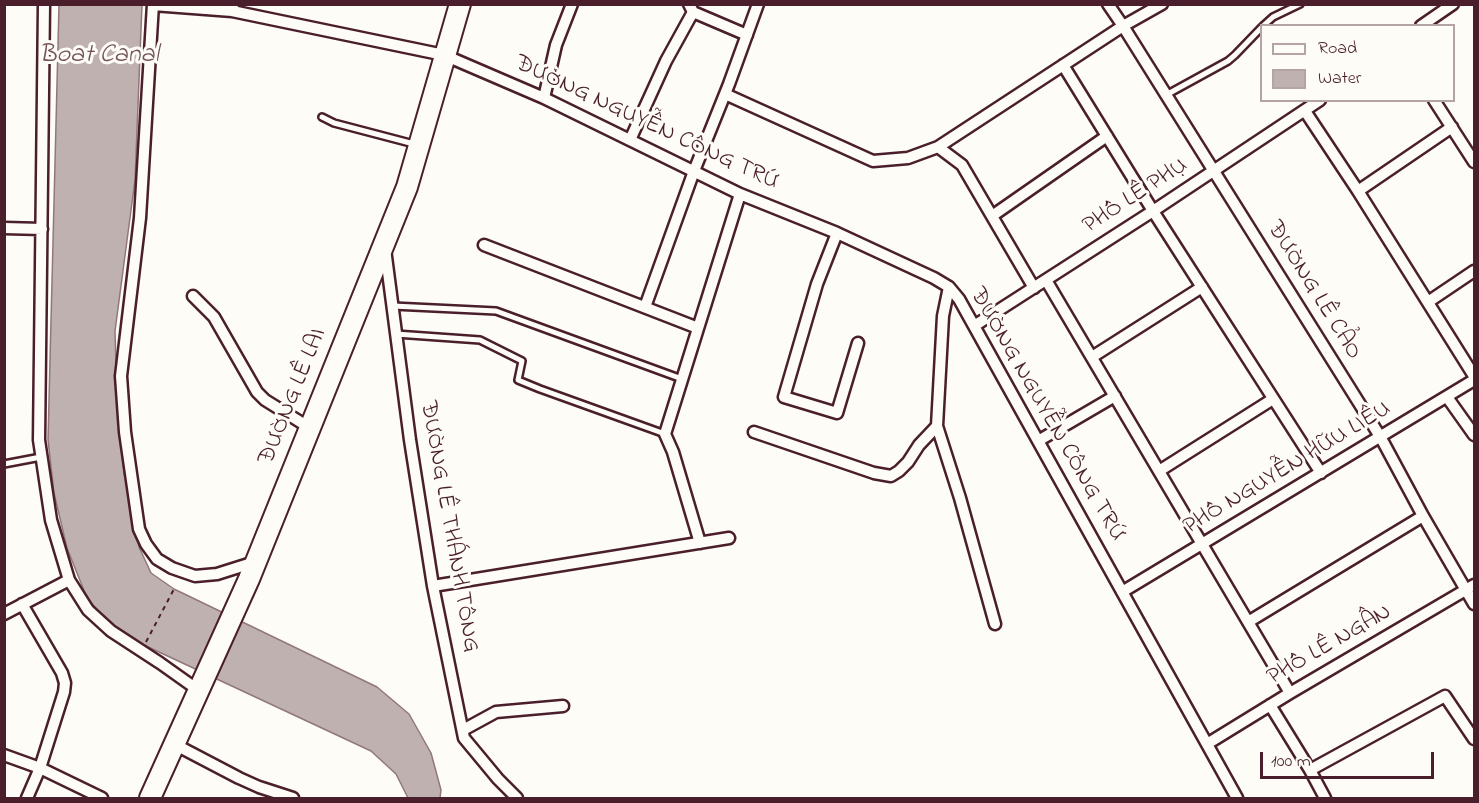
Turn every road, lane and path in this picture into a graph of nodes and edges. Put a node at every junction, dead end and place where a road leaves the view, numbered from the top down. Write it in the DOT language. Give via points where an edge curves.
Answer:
graph roads {
  1 [pos="44,4"];
  2 [pos="460,4"];
  3 [pos="572,4"];
  4 [pos="759,4"];
  5 [pos="1108,4"];
  6 [pos="1162,4"];
  7 [pos="1300,4"];
  8 [pos="1453,4"];
  9 [pos="153,5"];
  10 [pos="232,8"];
  11 [pos="691,8"];
  12 [pos="1264,24"];
  13 [pos="1424,24"];
  14 [pos="1123,26"];
  15 [pos="1260,28"];
  16 [pos="747,35"];
  17 [pos="444,55"];
  18 [pos="1063,65"];
  19 [pos="725,93"];
  20 [pos="1166,95"];
  21 [pos="544,98"];
  22 [pos="1317,102"];
  23 [pos="1435,102"];
  24 [pos="1305,111"];
  25 [pos="322,117"];
  26 [pos="1452,127"];
  27 [pos="1107,136"];
  28 [pos="630,140"];
  29 [pos="419,145"];
  30 [pos="938,147"];
  31 [pos="1474,162"];
  32 [pos="694,171"];
  33 [pos="1213,172"];
  34 [pos="1358,191"];
  35 [pos="740,194"];
  36 [pos="1153,211"];
  37 [pos="992,216"];
  38 [pos="4,228"];
  39 [pos="42,229"];
  40 [pos="837,233"];
  41 [pos="384,243"];
  42 [pos="484,244"];
  43 [pos="1474,271"];
  44 [pos="1046,280"];
  45 [pos="949,287"];
  46 [pos="1202,287"];
  47 [pos="1034,288"];
  48 [pos="193,296"];
  49 [pos="1428,302"];
  50 [pos="393,306"];
  51 [pos="645,307"];
  52 [pos="974,326"];
  53 [pos="698,327"];
  54 [pos="396,333"];
  55 [pos="858,344"];
  56 [pos="1092,357"];
  57 [pos="1474,378"];
  58 [pos="682,379"];
  59 [pos="1115,396"];
  60 [pos="1447,397"];
  61 [pos="1273,399"];
  62 [pos="937,426"];
  63 [pos="310,428"];
  64 [pos="754,432"];
  65 [pos="665,434"];
  66 [pos="1474,435"];
  67 [pos="1381,438"];
  68 [pos="1038,441"];
  69 [pos="42,457"];
  70 [pos="4,464"];
  71 [pos="1159,471"];
  72 [pos="1321,473"];
  73 [pos="1423,516"];
  74 [pos="729,538"];
  75 [pos="699,543"];
  76 [pos="1202,544"];
  77 [pos="252,571"];
  78 [pos="69,580"];
  79 [pos="433,586"];
  80 [pos="1470,588"];
  81 [pos="174,589"];
  82 [pos="1122,592"];
  83 [pos="22,604"];
  84 [pos="1474,604"];
  85 [pos="4,614"];
  86 [pos="1248,622"];
  87 [pos="995,624"];
  88 [pos="144,645"];
  89 [pos="200,686"];
  90 [pos="1290,693"];
  91 [pos="1270,705"];
  92 [pos="563,706"];
  93 [pos="463,730"];
  94 [pos="1474,739"];
  95 [pos="174,744"];
  96 [pos="1207,744"];
  97 [pos="4,755"];
  98 [pos="40,768"];
  99 [pos="1310,770"];
  100 [pos="27,798"];
  101 [pos="102,798"];
  102 [pos="150,798"];
  103 [pos="293,798"];
  104 [pos="517,798"];
  105 [pos="1238,798"];
  106 [pos="1325,798"];
  1 -- 39 [label="street"];
  2 -- 17 [label="highway, ĐƯỜNG LÊ LAI"];
  3 -- 21 [label="street" via="556,45"];
  4 -- 16 [label="street"];
  5 -- 14 [label="street, ĐƯỜNG LÊ CẢO"];
  6 -- 14 [label="street"];
  7 -- 12 [label="lane"];
  8 -- 13 [label="street"];
  9 -- 10 [label="street, ĐƯỜNG NGUYỄN CÔNG TRỨ"];
  9 -- 77 [label="street" via="140,218 121,376 139,528 157,559 172,568 195,576"];
  10 -- 17 [label="street, ĐƯỜNG NGUYỄN CÔNG TRỨ"];
  11 -- 16 [label="street"];
  11 -- 28 [label="street"];
  14 -- 18 [label="street"];
  14 -- 20 [label="street, ĐƯỜNG LÊ CẢO"];
  15 -- 20 [label="lane" via="1228,61"];
  16 -- 19 [label="street"];
  17 -- 21 [label="street, ĐƯỜNG NGUYỄN CÔNG TRỨ"];
  17 -- 29 [label="highway, ĐƯỜNG LÊ LAI"];
  18 -- 27 [label="street"];
  18 -- 30 [label="street"];
  19 -- 30 [label="street" via="873,161 908,158"];
  19 -- 32 [label="street"];
  20 -- 33 [label="street, ĐƯỜNG LÊ CẢO"];
  21 -- 28 [label="street, ĐƯỜNG NGUYỄN CÔNG TRỨ"];
  22 -- 24 [label="street, PHỐ LÊ PHỤ"];
  23 -- 26 [label="street"];
  24 -- 33 [label="street, PHỐ LÊ PHỤ"];
  24 -- 34 [label="street"];
  25 -- 29 [label="lane"];
  26 -- 31 [label="street"];
  26 -- 34 [label="street"];
  27 -- 36 [label="street"];
  27 -- 37 [label="street"];
  28 -- 32 [label="street, ĐƯỜNG NGUYỄN CÔNG TRỨ"];
  29 -- 41 [label="highway, ĐƯỜNG LÊ LAI"];
  30 -- 37 [label="street" via="962,165"];
  32 -- 35 [label="street, ĐƯỜNG NGUYỄN CÔNG TRỨ"];
  32 -- 51 [label="street"];
  33 -- 36 [label="street, PHỐ LÊ PHỤ"];
  33 -- 67 [label="street, ĐƯỜNG LÊ CẢO"];
  34 -- 49 [label="street"];
  35 -- 40 [label="street, ĐƯỜNG NGUYỄN CÔNG TRỨ"];
  35 -- 53 [label="street"];
  36 -- 44 [label="street, PHỐ LÊ PHỤ"];
  36 -- 46 [label="street"];
  37 -- 47 [label="street"];
  38 -- 39 [label="street"];
  39 -- 69 [label="street"];
  40 -- 45 [label="street, ĐƯỜNG NGUYỄN CÔNG TRỨ"];
  40 -- 55 [label="street" via="817,284 784,397 837,413"];
  41 -- 50 [label="street, ĐƯỜNG LÊ THÁNH TÔNG"];
  41 -- 63 [label="highway, ĐƯỜNG LÊ LAI"];
  42 -- 51 [label="street"];
  43 -- 49 [label="street"];
  44 -- 47 [label="street, PHỐ LÊ PHỤ"];
  44 -- 56 [label="street"];
  45 -- 52 [label="street, ĐƯỜNG NGUYỄN CÔNG TRỨ"];
  45 -- 62 [label="street" via="943,316"];
  46 -- 56 [label="street"];
  46 -- 61 [label="street"];
  47 -- 52 [label="street, PHỐ LÊ PHỤ"];
  48 -- 63 [label="street" via="214,317 264,400"];
  49 -- 57 [label="street"];
  50 -- 54 [label="street, ĐƯỜNG LÊ THÁNH TÔNG"];
  50 -- 58 [label="lane" via="496,311"];
  51 -- 53 [label="street"];
  52 -- 68 [label="street, ĐƯỜNG NGUYỄN CÔNG TRỨ"];
  53 -- 58 [label="street"];
  54 -- 65 [label="lane" via="480,340 522,361 518,380"];
  54 -- 79 [label="street, ĐƯỜNG LÊ THÁNH TÔNG"];
  56 -- 59 [label="street"];
  57 -- 60 [label="street, PHỐ NGUYỄN HỮU LIÊU"];
  58 -- 65 [label="street"];
  59 -- 68 [label="street"];
  59 -- 71 [label="street"];
  60 -- 66 [label="street"];
  60 -- 67 [label="street, PHỐ NGUYỄN HỮU LIÊU"];
  61 -- 71 [label="street"];
  61 -- 72 [label="street"];
  62 -- 64 [label="street" via="908,462 891,476"];
  62 -- 87 [label="street"];
  63 -- 77 [label="highway, ĐƯỜNG LÊ LAI"];
  65 -- 75 [label="street"];
  67 -- 72 [label="street, PHỐ NGUYỄN HỮU LIÊU"];
  67 -- 73 [label="street, ĐƯỜNG LÊ CẢO"];
  68 -- 82 [label="street, ĐƯỜNG NGUYỄN CÔNG TRỨ"];
  69 -- 70 [label="lane"];
  69 -- 78 [label="street" via="51,520"];
  71 -- 76 [label="street"];
  72 -- 76 [label="street, PHỐ NGUYỄN HỮU LIÊU"];
  73 -- 80 [label="street, ĐƯỜNG LÊ CẢO"];
  73 -- 86 [label="street"];
  74 -- 75 [label="street"];
  75 -- 79 [label="street"];
  76 -- 82 [label="street, PHỐ NGUYỄN HỮU LIÊU"];
  76 -- 86 [label="street"];
  77 -- 89 [label="highway, ĐƯỜNG LÊ LAI"];
  78 -- 83 [label="street"];
  78 -- 89 [label="street" via="88,609 111,631"];
  79 -- 93 [label="street, ĐƯỜNG LÊ THÁNH TÔNG"];
  80 -- 84 [label="street, ĐƯỜNG LÊ CẢO"];
  80 -- 90 [label="street, PHỐ LÊ NGÂN"];
  81 -- 88 [label="path"];
  82 -- 96 [label="street, ĐƯỜNG NGUYỄN CÔNG TRỨ"];
  83 -- 85 [label="street"];
  83 -- 98 [label="street" via="65,682"];
  86 -- 90 [label="street"];
  89 -- 95 [label="highway, ĐƯỜNG LÊ LAI"];
  90 -- 91 [label="street, PHỐ LÊ NGÂN"];
  91 -- 96 [label="street, PHỐ LÊ NGÂN"];
  91 -- 99 [label="street"];
  92 -- 93 [label="street" via="496,712"];
  93 -- 104 [label="street, ĐƯỜNG LÊ THÁNH TÔNG" via="465,738"];
  94 -- 99 [label="street" via="1445,696"];
  95 -- 102 [label="highway, ĐƯỜNG LÊ LAI"];
  95 -- 103 [label="street" via="249,782"];
  96 -- 105 [label="street, ĐƯỜNG NGUYỄN CÔNG TRỨ"];
  97 -- 98 [label="street"];
  98 -- 100 [label="street"];
  98 -- 101 [label="street"];
  99 -- 106 [label="street"];
}
